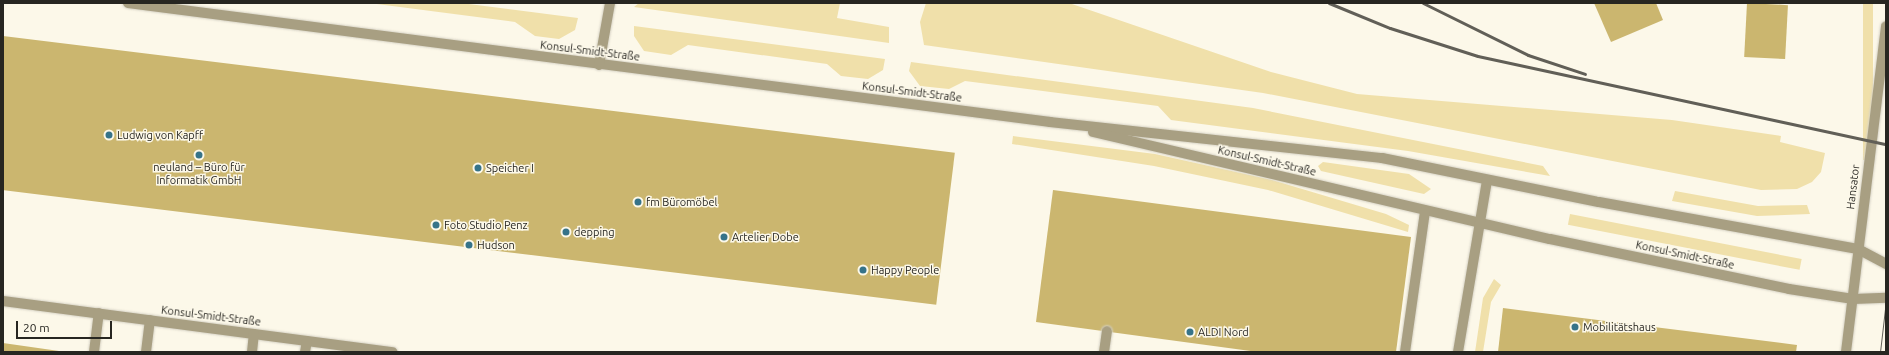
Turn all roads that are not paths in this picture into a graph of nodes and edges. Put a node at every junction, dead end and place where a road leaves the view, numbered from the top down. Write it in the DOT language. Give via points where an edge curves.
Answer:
graph roads {
  1 [pos="128,3"];
  2 [pos="610,3"];
  3 [pos="1886,26"];
  4 [pos="599,65"];
  5 [pos="1050,122"];
  6 [pos="1487,180"];
  7 [pos="1425,211"];
  8 [pos="1480,223"];
  9 [pos="1858,249"];
  10 [pos="1886,264"];
  11 [pos="1886,298"];
  12 [pos="1852,299"];
  13 [pos="3,300"];
  14 [pos="99,313"];
  15 [pos="150,320"];
  16 [pos="1107,331"];
  17 [pos="254,334"];
  18 [pos="307,340"];
  19 [pos="94,352"];
  20 [pos="146,352"];
  21 [pos="252,352"];
  22 [pos="305,352"];
  23 [pos="393,352"];
  24 [pos="1104,352"];
  25 [pos="1404,352"];
  26 [pos="1458,352"];
  27 [pos="1846,352"];
  1 -- 4 [label="street, Konsul-Smidt-Straße"];
  2 -- 4 [label="street"];
  3 -- 9 [label="street, Hansator"];
  4 -- 5 [label="street, Konsul-Smidt-Straße"];
  5 -- 6 [label="street, Konsul-Smidt-Straße" via="1382,158"];
  5 -- 7 [label="street, Konsul-Smidt-Straße"];
  6 -- 8 [label="street"];
  6 -- 9 [label="street, Konsul-Smidt-Straße"];
  7 -- 8 [label="street, Konsul-Smidt-Straße"];
  7 -- 25 [label="street"];
  8 -- 12 [label="street, Konsul-Smidt-Straße" via="1796,291"];
  8 -- 26 [label="street"];
  9 -- 10 [label="street, Konsul-Smidt-Straße"];
  9 -- 12 [label="street, Hansator"];
  11 -- 12 [label="street, Konsul-Smidt-Straße"];
  12 -- 27 [label="street, Hansator"];
  13 -- 14 [label="street, Konsul-Smidt-Straße"];
  14 -- 15 [label="street, Konsul-Smidt-Straße"];
  14 -- 19 [label="street"];
  15 -- 17 [label="street, Konsul-Smidt-Straße"];
  15 -- 20 [label="street"];
  16 -- 24 [label="street"];
  17 -- 18 [label="street, Konsul-Smidt-Straße"];
  17 -- 21 [label="street"];
  18 -- 22 [label="street"];
  18 -- 23 [label="street, Konsul-Smidt-Straße"];
}
